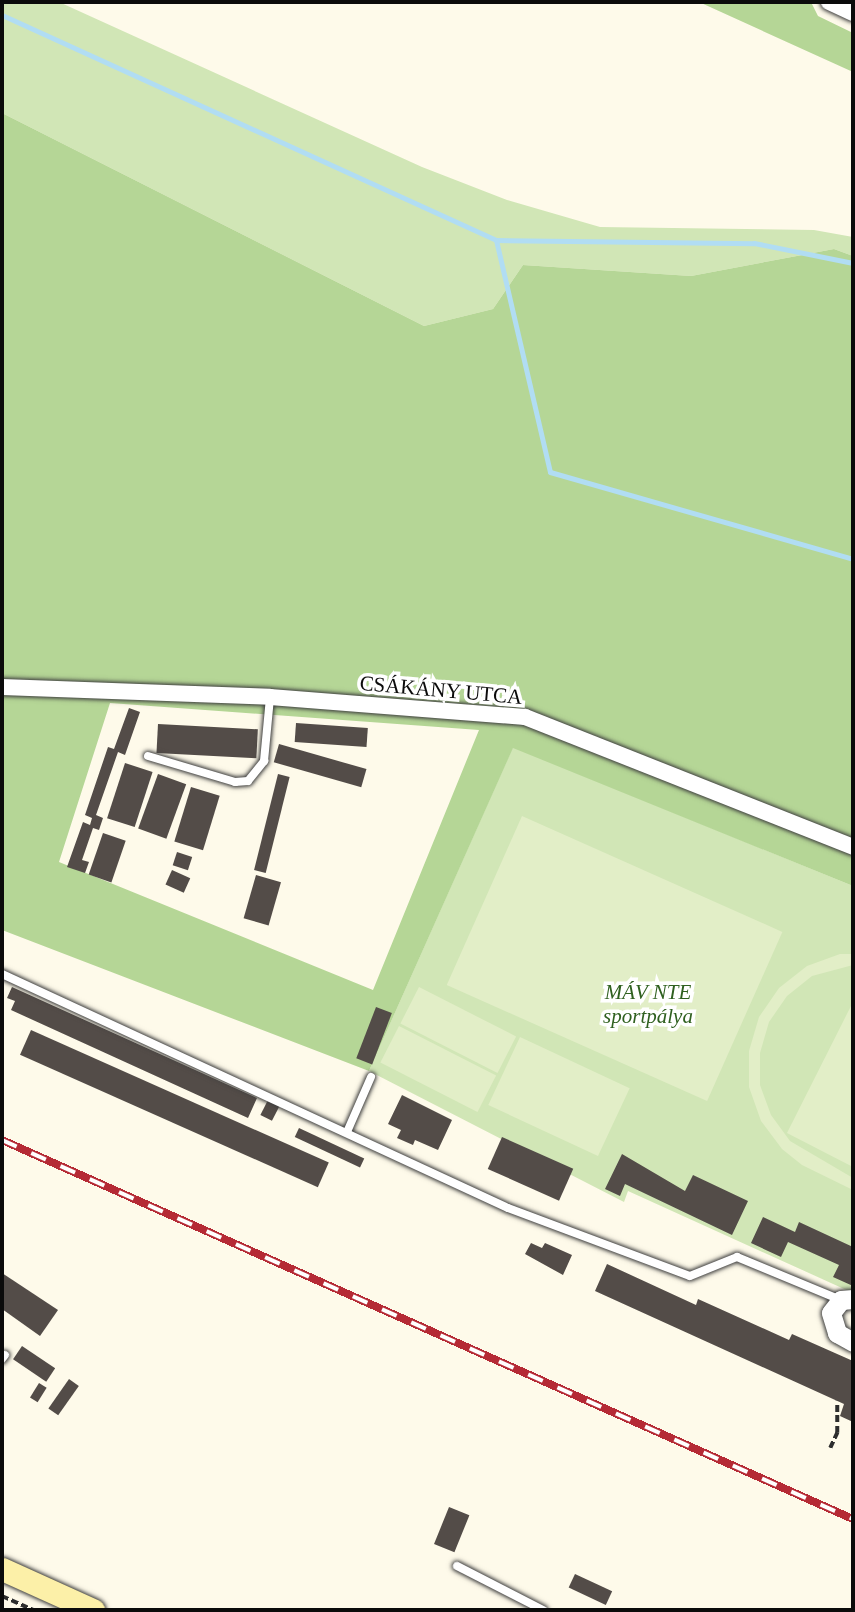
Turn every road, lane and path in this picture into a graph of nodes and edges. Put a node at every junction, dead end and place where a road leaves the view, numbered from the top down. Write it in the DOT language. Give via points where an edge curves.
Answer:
graph roads {
  1 [pos="829,2"];
  2 [pos="853,13"];
  3 [pos="2,687"];
  4 [pos="270,697"];
  5 [pos="148,756"];
  6 [pos="853,847"];
  7 [pos="2,974"];
  8 [pos="371,1077"];
  9 [pos="347,1132"];
  10 [pos="847,1299"];
  11 [pos="853,1342"];
  12 [pos="836,1401"];
  13 [pos="830,1448"];
  14 [pos="457,1566"];
  15 [pos="2,1569"];
  16 [pos="2,1596"];
  17 [pos="33,1610"];
  18 [pos="93,1610"];
  19 [pos="543,1610"];
  1 -- 2 [label="street"];
  3 -- 4 [label="street, CSÁKÁNY UTCA"];
  4 -- 5 [label="lane" via="264,761 248,781 235,782"];
  4 -- 6 [label="street, CSÁKÁNY UTCA" via="525,717"];
  7 -- 9 [label="lane"];
  8 -- 9 [label="lane"];
  9 -- 10 [label="lane" via="508,1208 690,1276 737,1257"];
  10 -- 11 [label="street" via="833,1308 832,1324 841,1337"];
  12 -- 13 [label="path" via="837,1433"];
  14 -- 19 [label="lane"];
  15 -- 18 [label="main road"];
  16 -- 17 [label="path"];
}
